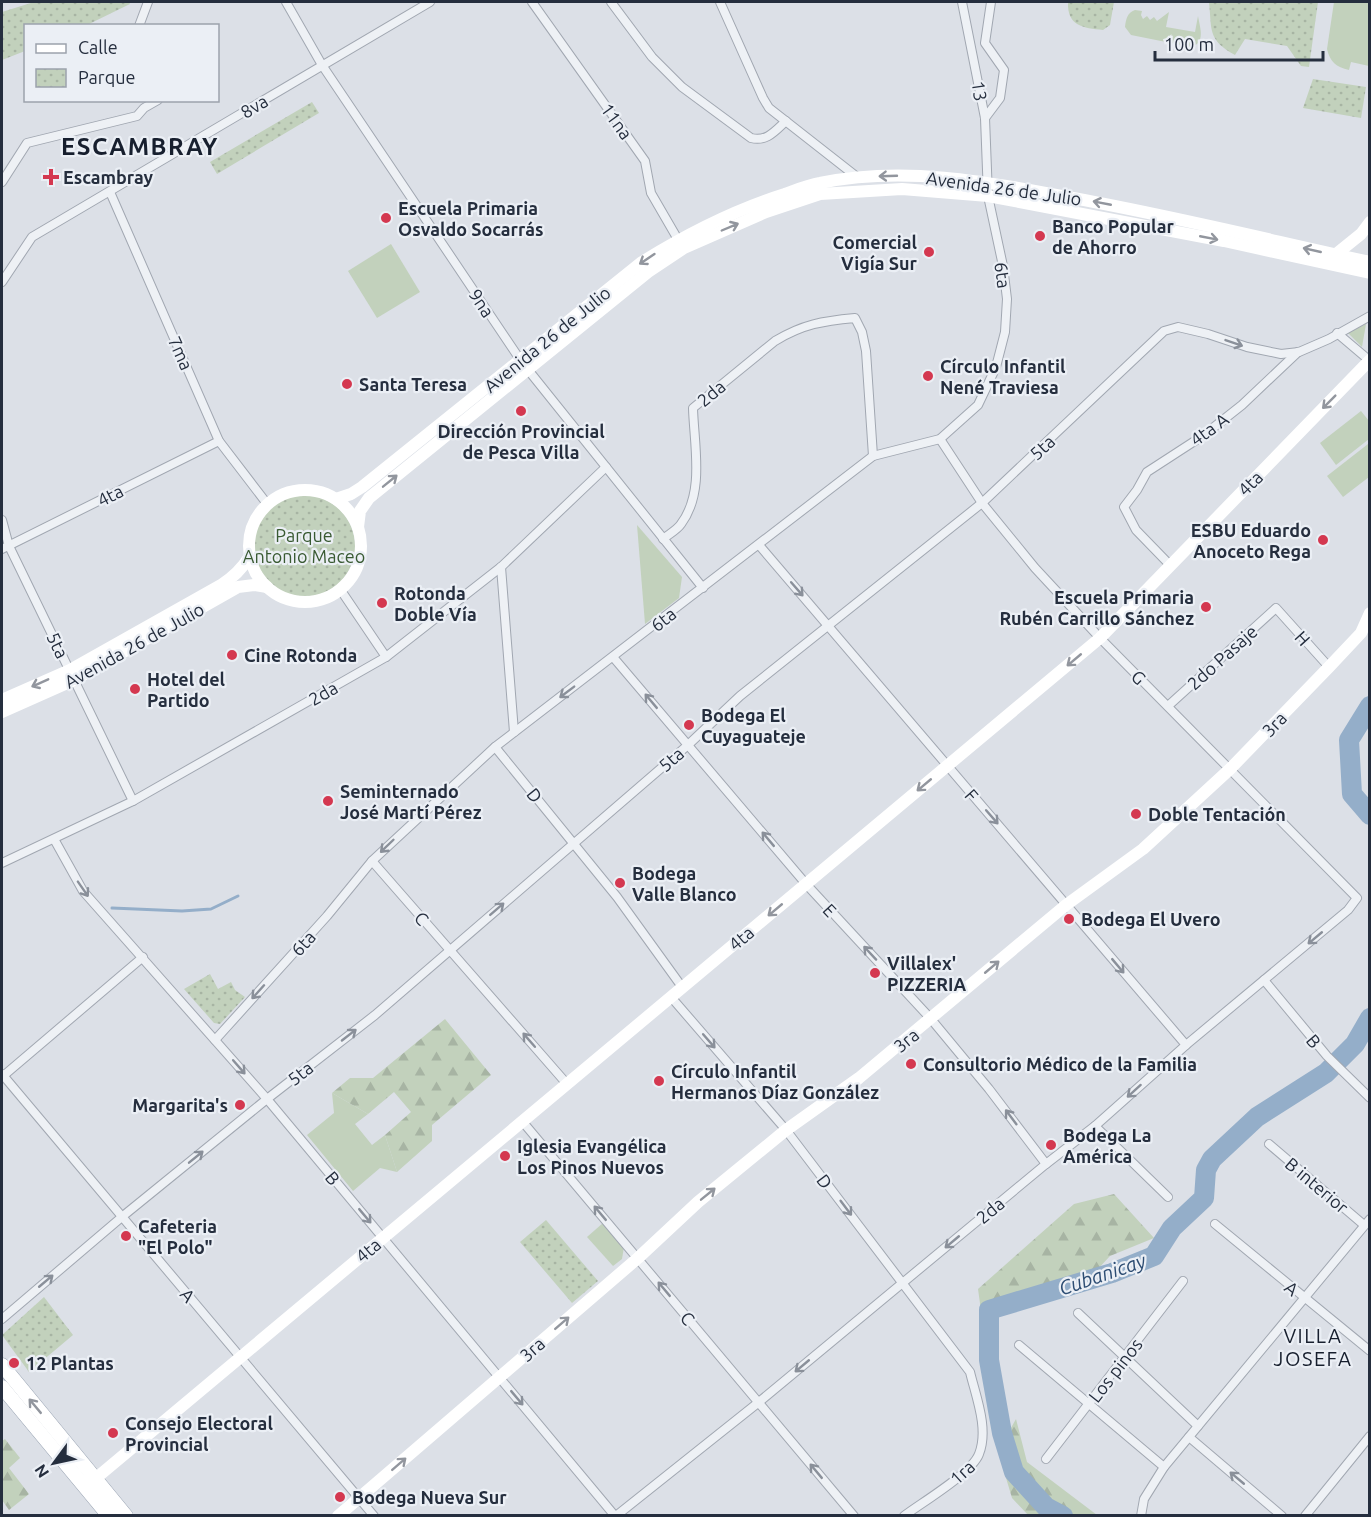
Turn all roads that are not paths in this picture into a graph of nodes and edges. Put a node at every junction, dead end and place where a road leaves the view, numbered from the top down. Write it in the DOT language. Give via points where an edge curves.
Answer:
graph roads {
  1 [pos="148,2"];
  2 [pos="286,2"];
  3 [pos="430,2"];
  4 [pos="532,2"];
  5 [pos="611,2"];
  6 [pos="720,2"];
  7 [pos="962,2"];
  8 [pos="991,2"];
  9 [pos="141,24"];
  10 [pos="322,65"];
  11 [pos="143,104"];
  12 [pos="985,117"];
  13 [pos="786,120"];
  14 [pos="857,177"];
  15 [pos="2,182"];
  16 [pos="987,182"];
  17 [pos="110,192"];
  18 [pos="988,196"];
  19 [pos="1370,222"];
  20 [pos="681,244"];
  21 [pos="1335,255"];
  22 [pos="1370,262"];
  23 [pos="1370,273"];
  24 [pos="2,282"];
  25 [pos="1370,316"];
  26 [pos="1337,333"];
  27 [pos="1299,352"];
  28 [pos="1369,361"];
  29 [pos="525,365"];
  30 [pos="940,439"];
  31 [pos="219,441"];
  32 [pos="873,456"];
  33 [pos="606,467"];
  34 [pos="336,499"];
  35 [pos="982,503"];
  36 [pos="268,505"];
  37 [pos="2,520"];
  38 [pos="358,527"];
  39 [pos="663,539"];
  40 [pos="759,545"];
  41 [pos="5,547"];
  42 [pos="250,556"];
  43 [pos="1169,564"];
  44 [pos="501,567"];
  45 [pos="267,587"];
  46 [pos="703,588"];
  47 [pos="340,589"];
  48 [pos="1276,608"];
  49 [pos="1370,613"];
  50 [pos="828,625"];
  51 [pos="1100,638"];
  52 [pos="386,657"];
  53 [pos="614,657"];
  54 [pos="1329,667"];
  55 [pos="72,675"];
  56 [pos="2,700"];
  57 [pos="1168,706"];
  58 [pos="2,712"];
  59 [pos="514,732"];
  60 [pos="688,745"];
  61 [pos="495,747"];
  62 [pos="947,765"];
  63 [pos="1230,769"];
  64 [pos="134,801"];
  65 [pos="54,839"];
  66 [pos="574,843"];
  67 [pos="372,861"];
  68 [pos="2,863"];
  69 [pos="806,884"];
  70 [pos="1357,897"];
  71 [pos="1066,904"];
  72 [pos="449,950"];
  73 [pos="143,957"];
  74 [pos="1264,980"];
  75 [pos="682,987"];
  76 [pos="670,997"];
  77 [pos="931,1019"];
  78 [pos="215,1040"];
  79 [pos="1186,1045"];
  80 [pos="2,1075"];
  81 [pos="567,1084"];
  82 [pos="1370,1098"];
  83 [pos="267,1099"];
  84 [pos="522,1121"];
  85 [pos="1095,1126"];
  86 [pos="786,1130"];
  87 [pos="1269,1144"];
  88 [pos="1046,1164"];
  89 [pos="1168,1197"];
  90 [pos="123,1216"];
  91 [pos="1367,1222"];
  92 [pos="1215,1224"];
  93 [pos="383,1238"];
  94 [pos="638,1258"];
  95 [pos="1183,1281"];
  96 [pos="902,1282"];
  97 [pos="1304,1298"];
  98 [pos="1078,1313"];
  99 [pos="2,1319"];
  100 [pos="1019,1345"];
  101 [pos="1370,1351"];
  102 [pos="1125,1357"];
  103 [pos="240,1358"];
  104 [pos="2,1365"];
  105 [pos="970,1372"];
  106 [pos="500,1377"];
  107 [pos="2,1387"];
  108 [pos="759,1402"];
  109 [pos="1089,1404"];
  110 [pos="1198,1426"];
  111 [pos="1370,1436"];
  112 [pos="1189,1437"];
  113 [pos="1046,1459"];
  114 [pos="1164,1467"];
  115 [pos="91,1483"];
  116 [pos="360,1498"];
  117 [pos="109,1515"];
  118 [pos="126,1515"];
  119 [pos="338,1515"];
  120 [pos="374,1515"];
  121 [pos="616,1515"];
  122 [pos="854,1515"];
  123 [pos="903,1515"];
  124 [pos="1141,1515"];
  125 [pos="1282,1515"];
  126 [pos="1305,1515"];
  1 -- 9 [label="street"];
  2 -- 10 [label="street, 9na"];
  3 -- 10 [label="street, 8va"];
  4 -- 20 [label="street, 11na" via="645,161 651,193"];
  5 -- 13 [label="street" via="652,57 682,87 751,138 770,136"];
  6 -- 13 [label="street" via="763,98"];
  7 -- 12 [label="street, 13"];
  8 -- 12 [label="street" via="985,43 1004,70 1000,98"];
  10 -- 17 [label="street, 8va"];
  10 -- 29 [label="street, 9na"];
  11 -- 15 [label="street" via="137,116 27,143"];
  12 -- 16 [label="street, 13"];
  13 -- 14 [label="street"];
  16 -- 14 [label="street, Avenida 26 de Julio, one-way" via="918,175"];
  14 -- 20 [label="street, Avenida 26 de Julio" via="818,183 759,202"];
  16 -- 18 [label="street, 6ta"];
  21 -- 16 [label="street, Avenida 26 de Julio, one-way" via="1122,207"];
  17 -- 24 [label="street, 8va" via="32,237"];
  17 -- 31 [label="street, 7ma"];
  20 -- 18 [label="street, Avenida 26 de Julio, one-way" via="820,194 902,189"];
  18 -- 23 [label="street, Avenida 26 de Julio, one-way"];
  18 -- 30 [label="street, 6ta" via="1004,266 1005,333 996,367 978,405"];
  19 -- 21 [label="street"];
  20 -- 29 [label="street, Avenida 26 de Julio"];
  21 -- 22 [label="street, Avenida 26 de Julio"];
  25 -- 26 [label="street, 5ta"];
  26 -- 27 [label="street, 5ta"];
  26 -- 28 [label="street"];
  35 -- 27 [label="street, 5ta, one-way" via="1164,331 1178,327 1247,348 1281,354"];
  27 -- 43 [label="street, 4ta A" via="1227,417 1147,472 1124,507 1136,530"];
  28 -- 43 [label="street, 4ta, one-way"];
  29 -- 33 [label="street, 9na"];
  29 -- 34 [label="street, Avenida 26 de Julio" via="362,487"];
  38 -- 29 [label="street, Avenida 26 de Julio, one-way" via="360,511 369,498"];
  30 -- 32 [label="street, 6ta"];
  30 -- 35 [label="street, G"];
  31 -- 36 [label="street, 7ma"];
  31 -- 41 [label="street, 4ta"];
  32 -- 39 [label="street, 2da" via="866,351 855,318 820,321 790,332 693,408 696,487 692,505 681,525"];
  32 -- 40 [label="street, 6ta"];
  33 -- 39 [label="street, 9na"];
  33 -- 44 [label="street, 2da"];
  34 -- 36 [label="street" via="305,490 289,492"];
  34 -- 38 [label="street"];
  35 -- 50 [label="street, 5ta"];
  35 -- 51 [label="street, G"];
  36 -- 42 [label="street" via="254,524"];
  37 -- 41 [label="street, 5ta"];
  38 -- 47 [label="street" via="359,564"];
  39 -- 46 [label="street, 9na"];
  40 -- 46 [label="street, 6ta"];
  40 -- 50 [label="street, F, one-way"];
  41 -- 55 [label="street, 5ta"];
  42 -- 45 [label="street" via="255,572"];
  42 -- 55 [label="street, Avenida 26 de Julio" via="239,572 221,585"];
  43 -- 51 [label="street, 4ta"];
  44 -- 52 [label="street, 2da"];
  44 -- 59 [label="street"];
  45 -- 47 [label="street" via="300,602 319,601"];
  45 -- 55 [label="street, Avenida 26 de Julio" via="238,587"];
  46 -- 53 [label="street, 6ta"];
  47 -- 52 [label="street"];
  48 -- 54 [label="street, H"];
  48 -- 57 [label="street, 2do Pasaje"];
  49 -- 54 [label="street, 3ra" via="1361,633"];
  50 -- 60 [label="street, 5ta" via="740,696"];
  50 -- 62 [label="street, F"];
  51 -- 57 [label="street, G"];
  51 -- 62 [label="street, 4ta, one-way"];
  52 -- 64 [label="street, 2da"];
  53 -- 59 [label="street, 6ta, one-way"];
  60 -- 53 [label="street, E, one-way"];
  54 -- 63 [label="street, 3ra"];
  55 -- 56 [label="street, Avenida 26 de Julio, one-way"];
  55 -- 58 [label="street, Avenida 26 de Julio"];
  55 -- 64 [label="street, 5ta"];
  57 -- 63 [label="street, G"];
  59 -- 61 [label="street, 6ta"];
  60 -- 66 [label="street, 5ta"];
  69 -- 60 [label="street, E, one-way"];
  61 -- 66 [label="street, D"];
  61 -- 67 [label="street, 6ta, one-way"];
  62 -- 69 [label="street, 4ta, one-way"];
  62 -- 71 [label="street, F, one-way"];
  63 -- 70 [label="street, G"];
  63 -- 71 [label="street, 3ra" via="1143,849"];
  64 -- 65 [label="street, 2da"];
  65 -- 68 [label="street, 2da"];
  65 -- 73 [label="street, B, one-way" via="83,891"];
  72 -- 66 [label="street, 5ta, one-way"];
  66 -- 75 [label="street, D"];
  67 -- 72 [label="street, C"];
  67 -- 78 [label="street, 6ta, one-way"];
  69 -- 75 [label="street, 4ta, one-way"];
  77 -- 69 [label="street, E, one-way"];
  70 -- 74 [label="street, 2da, one-way" via="1348,910"];
  77 -- 71 [label="street, 3ra, one-way"];
  71 -- 79 [label="street, F, one-way"];
  81 -- 72 [label="street, C, one-way"];
  83 -- 72 [label="street, 5ta, one-way" via="375,1015"];
  73 -- 78 [label="street, B"];
  73 -- 80 [label="street"];
  74 -- 79 [label="street, 2da"];
  74 -- 82 [label="street, B" via="1327,1056"];
  75 -- 76 [label="street, 4ta"];
  76 -- 81 [label="street, 4ta"];
  76 -- 86 [label="street, D, one-way"];
  77 -- 86 [label="street, 3ra" via="860,1078"];
  88 -- 77 [label="street, E, one-way"];
  78 -- 83 [label="street, B, one-way"];
  79 -- 85 [label="street, 2da, one-way"];
  80 -- 90 [label="street, A"];
  81 -- 84 [label="street, 4ta"];
  90 -- 83 [label="street, 5ta, one-way"];
  83 -- 93 [label="street, B, one-way"];
  84 -- 93 [label="street, 4ta"];
  94 -- 84 [label="street, C, one-way"];
  85 -- 88 [label="street, 2da"];
  85 -- 89 [label="street"];
  94 -- 86 [label="street, 3ra, one-way" via="698,1202"];
  86 -- 96 [label="street, D, one-way"];
  87 -- 91 [label="street, B interior"];
  88 -- 96 [label="street, 2da, one-way"];
  99 -- 90 [label="street, 5ta, one-way"];
  90 -- 103 [label="street, A"];
  91 -- 97 [label="street"];
  92 -- 97 [label="street, A"];
  93 -- 103 [label="street, 4ta"];
  93 -- 106 [label="street, B"];
  106 -- 94 [label="street, 3ra, one-way"];
  108 -- 94 [label="street, C, one-way"];
  95 -- 102 [label="street, Los pinos"];
  96 -- 105 [label="street, D"];
  96 -- 108 [label="street, 2da, one-way"];
  97 -- 101 [label="street, A"];
  97 -- 110 [label="street"];
  98 -- 102 [label="street"];
  100 -- 109 [label="street"];
  102 -- 109 [label="street, Los pinos"];
  102 -- 110 [label="street"];
  103 -- 115 [label="street, 4ta"];
  103 -- 116 [label="street, A"];
  115 -- 104 [label="main road, one-way"];
  105 -- 123 [label="street, 1ra" via="981,1418 979,1456 955,1479"];
  116 -- 106 [label="street, 3ra, one-way"];
  106 -- 121 [label="street, B, one-way"];
  107 -- 115 [label="main road"];
  108 -- 121 [label="street, 2da"];
  122 -- 108 [label="street, C, one-way"];
  109 -- 113 [label="street, Los pinos"];
  109 -- 114 [label="street"];
  110 -- 112 [label="street"];
  111 -- 126 [label="street"];
  112 -- 114 [label="street"];
  125 -- 112 [label="street, one-way"];
  114 -- 124 [label="street" via="1144,1499"];
  115 -- 117 [label="main road"];
  115 -- 118 [label="main road"];
  116 -- 119 [label="street, 3ra"];
  116 -- 120 [label="street, A"];
}
